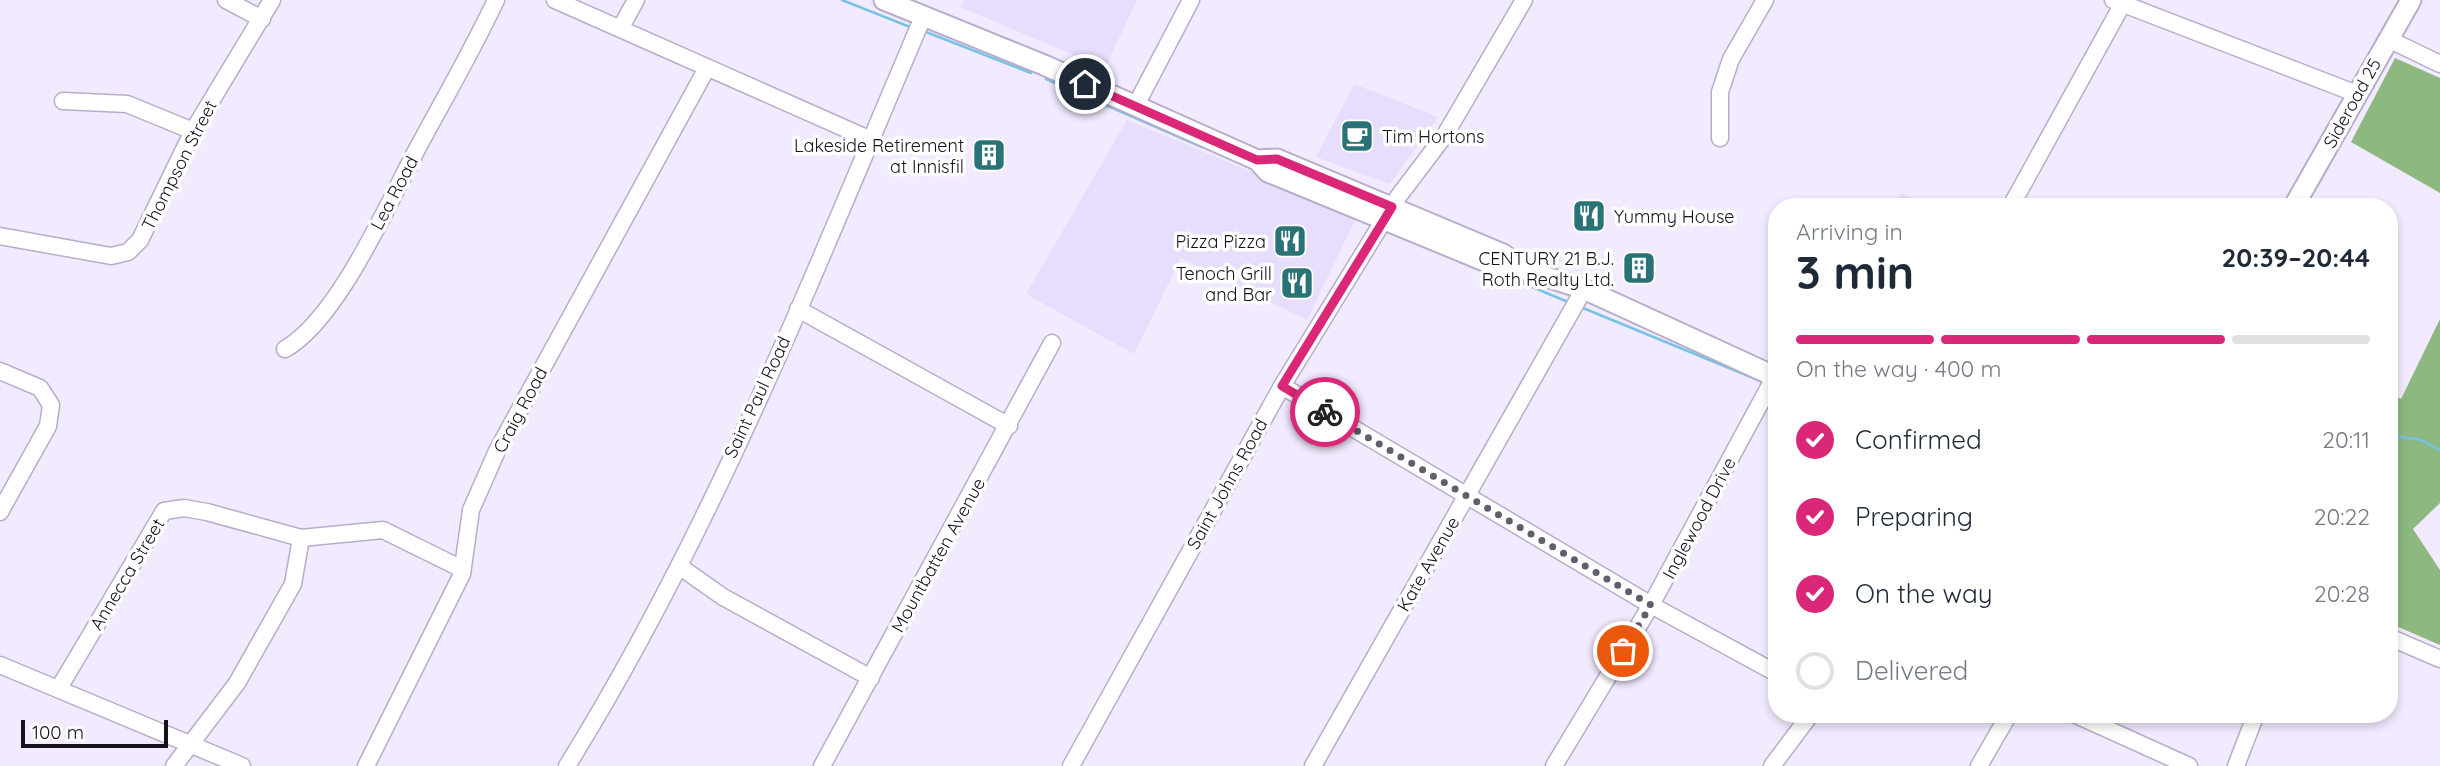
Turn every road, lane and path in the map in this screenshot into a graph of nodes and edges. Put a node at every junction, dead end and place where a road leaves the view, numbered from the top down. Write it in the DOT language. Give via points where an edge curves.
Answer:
graph roads {
  1 [pos="226,0"];
  2 [pos="272,0"];
  3 [pos="496,0"];
  4 [pos="555,0"];
  5 [pos="636,0"];
  6 [pos="884,0"];
  7 [pos="1191,0"];
  8 [pos="1524,0"];
  9 [pos="1765,0"];
  10 [pos="2411,0"];
  11 [pos="2117,2"];
  12 [pos="923,17"];
  13 [pos="262,19"];
  14 [pos="620,29"];
  15 [pos="2388,39"];
  16 [pos="2440,64"];
  17 [pos="707,68"];
  18 [pos="2357,94"];
  19 [pos="63,101"];
  20 [pos="1135,107"];
  21 [pos="193,131"];
  22 [pos="1720,138"];
  23 [pos="871,140"];
  24 [pos="2015,198"];
  25 [pos="2298,198"];
  26 [pos="1388,214"];
  27 [pos="0,236"];
  28 [pos="1584,289"];
  29 [pos="798,309"];
  30 [pos="1052,343"];
  31 [pos="285,349"];
  32 [pos="0,371"];
  33 [pos="1768,372"];
  34 [pos="1282,386"];
  35 [pos="1768,391"];
  36 [pos="1009,426"];
  37 [pos="1466,497"];
  38 [pos="0,512"];
  39 [pos="301,538"];
  40 [pos="680,566"];
  41 [pos="462,569"];
  42 [pos="1651,605"];
  43 [pos="2398,641"];
  44 [pos="2440,659"];
  45 [pos="0,665"];
  46 [pos="1768,669"];
  47 [pos="871,678"];
  48 [pos="59,688"];
  49 [pos="1804,723"];
  50 [pos="2004,723"];
  51 [pos="2092,723"];
  52 [pos="2253,723"];
  53 [pos="189,744"];
  54 [pos="2170,762"];
  55 [pos="1073,765"];
  56 [pos="174,766"];
  57 [pos="242,766"];
  58 [pos="366,766"];
  59 [pos="568,766"];
  60 [pos="822,766"];
  61 [pos="1312,766"];
  62 [pos="1554,766"];
  63 [pos="1772,766"];
  64 [pos="1979,766"];
  65 [pos="2189,766"];
  66 [pos="2236,766"];
  1 -- 13 [label="street"];
  2 -- 13 [label="street, Thompson Street"];
  3 -- 31 [label="street, Lea Road" via="366,246 302,340"];
  4 -- 14 [label="street"];
  5 -- 14 [label="street"];
  6 -- 12 [label="main road"];
  7 -- 20 [label="street"];
  8 -- 26 [label="street, Saint Johns Road" via="1445,135"];
  9 -- 22 [label="street" via="1731,59 1720,92"];
  10 -- 15 [label="main road, Sideroad 25"];
  11 -- 18 [label="street"];
  11 -- 24 [label="street"];
  12 -- 20 [label="main road"];
  12 -- 23 [label="street, Saint Paul Road"];
  13 -- 21 [label="street, Thompson Street"];
  14 -- 17 [label="street"];
  15 -- 16 [label="street"];
  15 -- 18 [label="main road, Sideroad 25"];
  17 -- 23 [label="street"];
  17 -- 41 [label="street, Craig Road" via="497,451 471,510"];
  18 -- 25 [label="main road, Sideroad 25"];
  19 -- 21 [label="street" via="127,104"];
  20 -- 26 [label="main road" via="1257,160 1268,172"];
  21 -- 27 [label="street, Thompson Street" via="140,240 128,252 111,256"];
  23 -- 29 [label="street, Saint Paul Road"];
  26 -- 28 [label="main road" via="1499,267 1525,270"];
  26 -- 34 [label="street, Saint Johns Road"];
  28 -- 33 [label="main road"];
  28 -- 37 [label="street, Kate Avenue"];
  29 -- 36 [label="street"];
  29 -- 40 [label="street, Saint Paul Road"];
  30 -- 36 [label="street, Mountbatten Avenue"];
  32 -- 38 [label="street" via="40,388 51,405 48,426"];
  34 -- 37 [label="street"];
  34 -- 55 [label="street, Saint Johns Road"];
  35 -- 42 [label="street, Inglewood Drive"];
  36 -- 47 [label="street, Mountbatten Avenue"];
  37 -- 42 [label="street"];
  37 -- 61 [label="street, Kate Avenue"];
  39 -- 41 [label="street, Annecca Street" via="383,530"];
  39 -- 48 [label="street, Annecca Street" via="207,512 164,511"];
  39 -- 53 [label="street" via="293,584 237,683"];
  40 -- 47 [label="street" via="723,597"];
  40 -- 59 [label="street, Saint Paul Road"];
  41 -- 58 [label="street, Craig Road"];
  42 -- 46 [label="street"];
  42 -- 62 [label="street, Inglewood Drive"];
  43 -- 44 [label="street"];
  45 -- 48 [label="street"];
  47 -- 60 [label="street, Mountbatten Avenue"];
  48 -- 53 [label="street"];
  49 -- 63 [label="street"];
  50 -- 64 [label="street"];
  51 -- 54 [label="street"];
  52 -- 66 [label="street"];
  53 -- 56 [label="street"];
  53 -- 57 [label="street"];
  54 -- 65 [label="street"];
}
